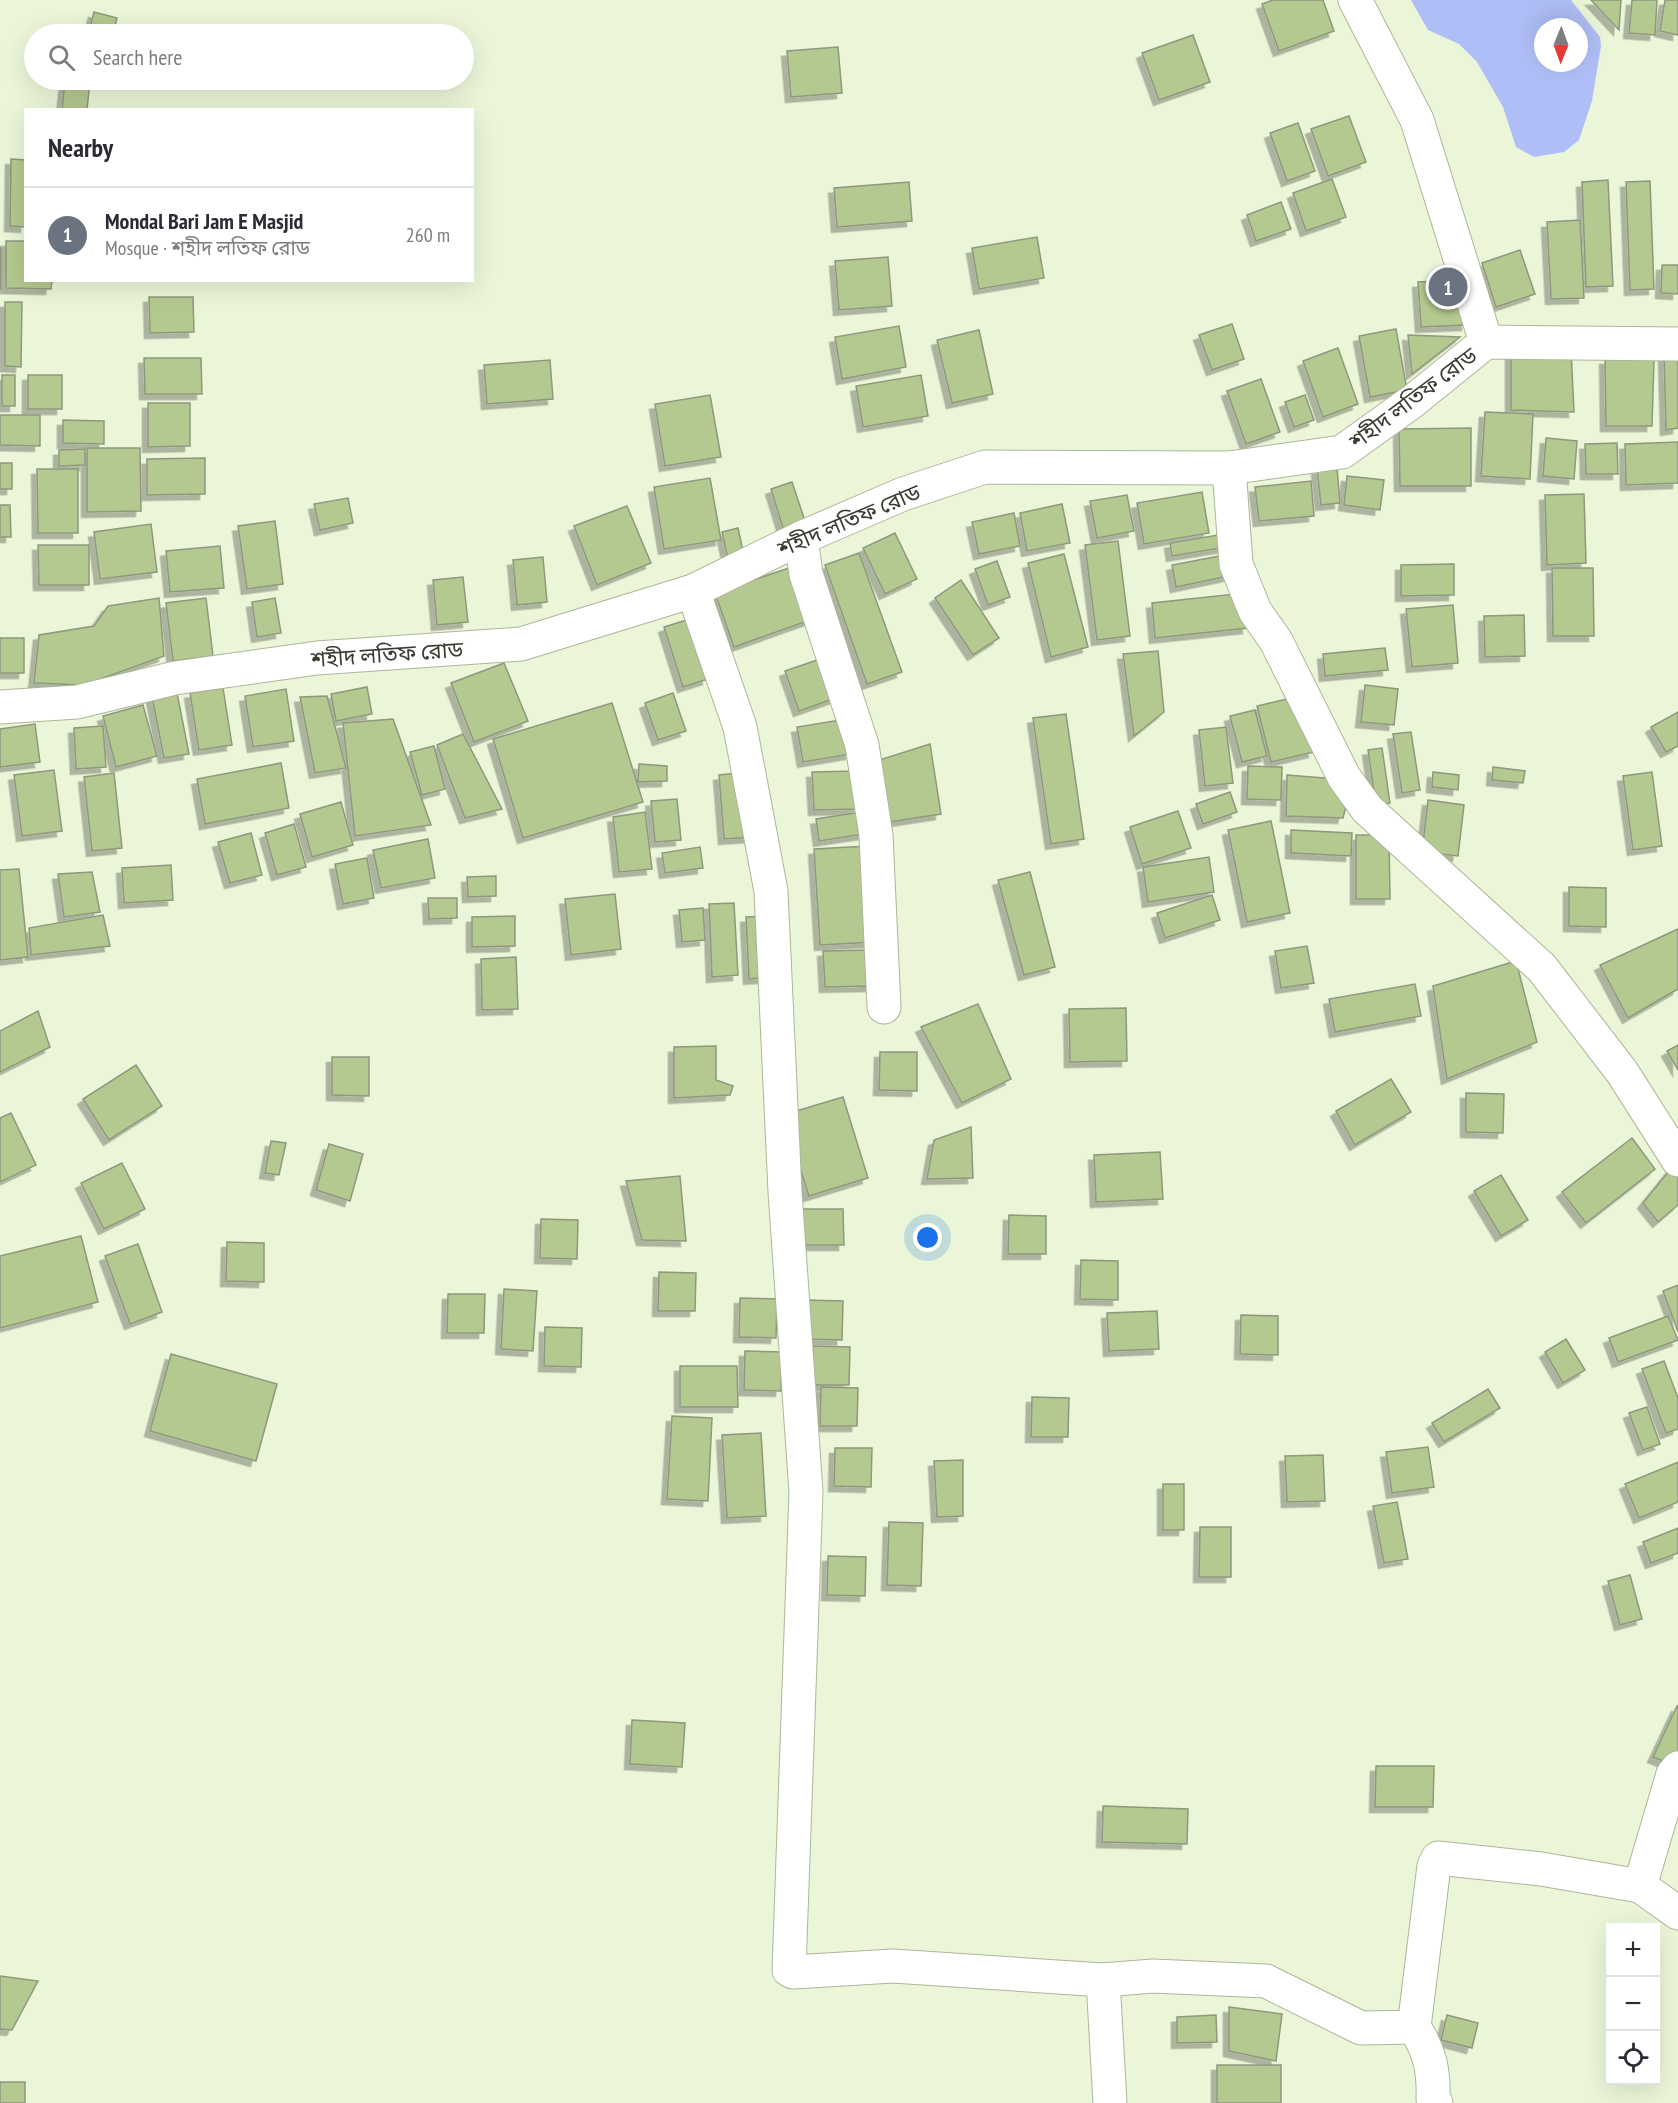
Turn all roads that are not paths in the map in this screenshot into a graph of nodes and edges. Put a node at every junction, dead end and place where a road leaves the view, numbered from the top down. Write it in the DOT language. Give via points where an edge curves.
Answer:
graph roads {
  1 [pos="1355,0"];
  2 [pos="1486,342"];
  3 [pos="1678,344"];
  4 [pos="1229,468"];
  5 [pos="801,538"];
  6 [pos="693,591"];
  7 [pos="0,707"];
  8 [pos="884,1006"];
  9 [pos="1678,1160"];
  10 [pos="1678,1768"];
  11 [pos="1640,1886"];
  12 [pos="1678,1913"];
  13 [pos="1103,1980"];
  14 [pos="1414,2027"];
  15 [pos="1110,2103"];
  16 [pos="1436,2103"];
  1 -- 2 [label="street" via="1417,120"];
  2 -- 3 [label="street, শহীদ লতিফ রোড"];
  2 -- 4 [label="street, শহীদ লতিফ রোড" via="1342,452"];
  4 -- 5 [label="street, শহীদ লতিফ রোড" via="985,467 903,494"];
  4 -- 9 [label="street" via="1236,564 1256,611 1276,641 1344,777 1367,809 1542,968 1622,1072"];
  5 -- 6 [label="street, শহীদ লতিফ রোড"];
  5 -- 8 [label="street" via="806,574 862,745 876,835"];
  6 -- 7 [label="street, শহীদ লতিফ রোড" via="521,644 317,658 175,678 77,702"];
  6 -- 13 [label="street" via="740,727 771,891 785,1192 806,1492 789,1970 893,1966"];
  10 -- 11 [label="street"];
  11 -- 12 [label="street"];
  11 -- 14 [label="street" via="1438,1857"];
  13 -- 14 [label="street" via="1153,1976 1266,1981 1361,2028"];
  13 -- 15 [label="street"];
  14 -- 16 [label="street" via="1426,2044 1434,2073"];
}
